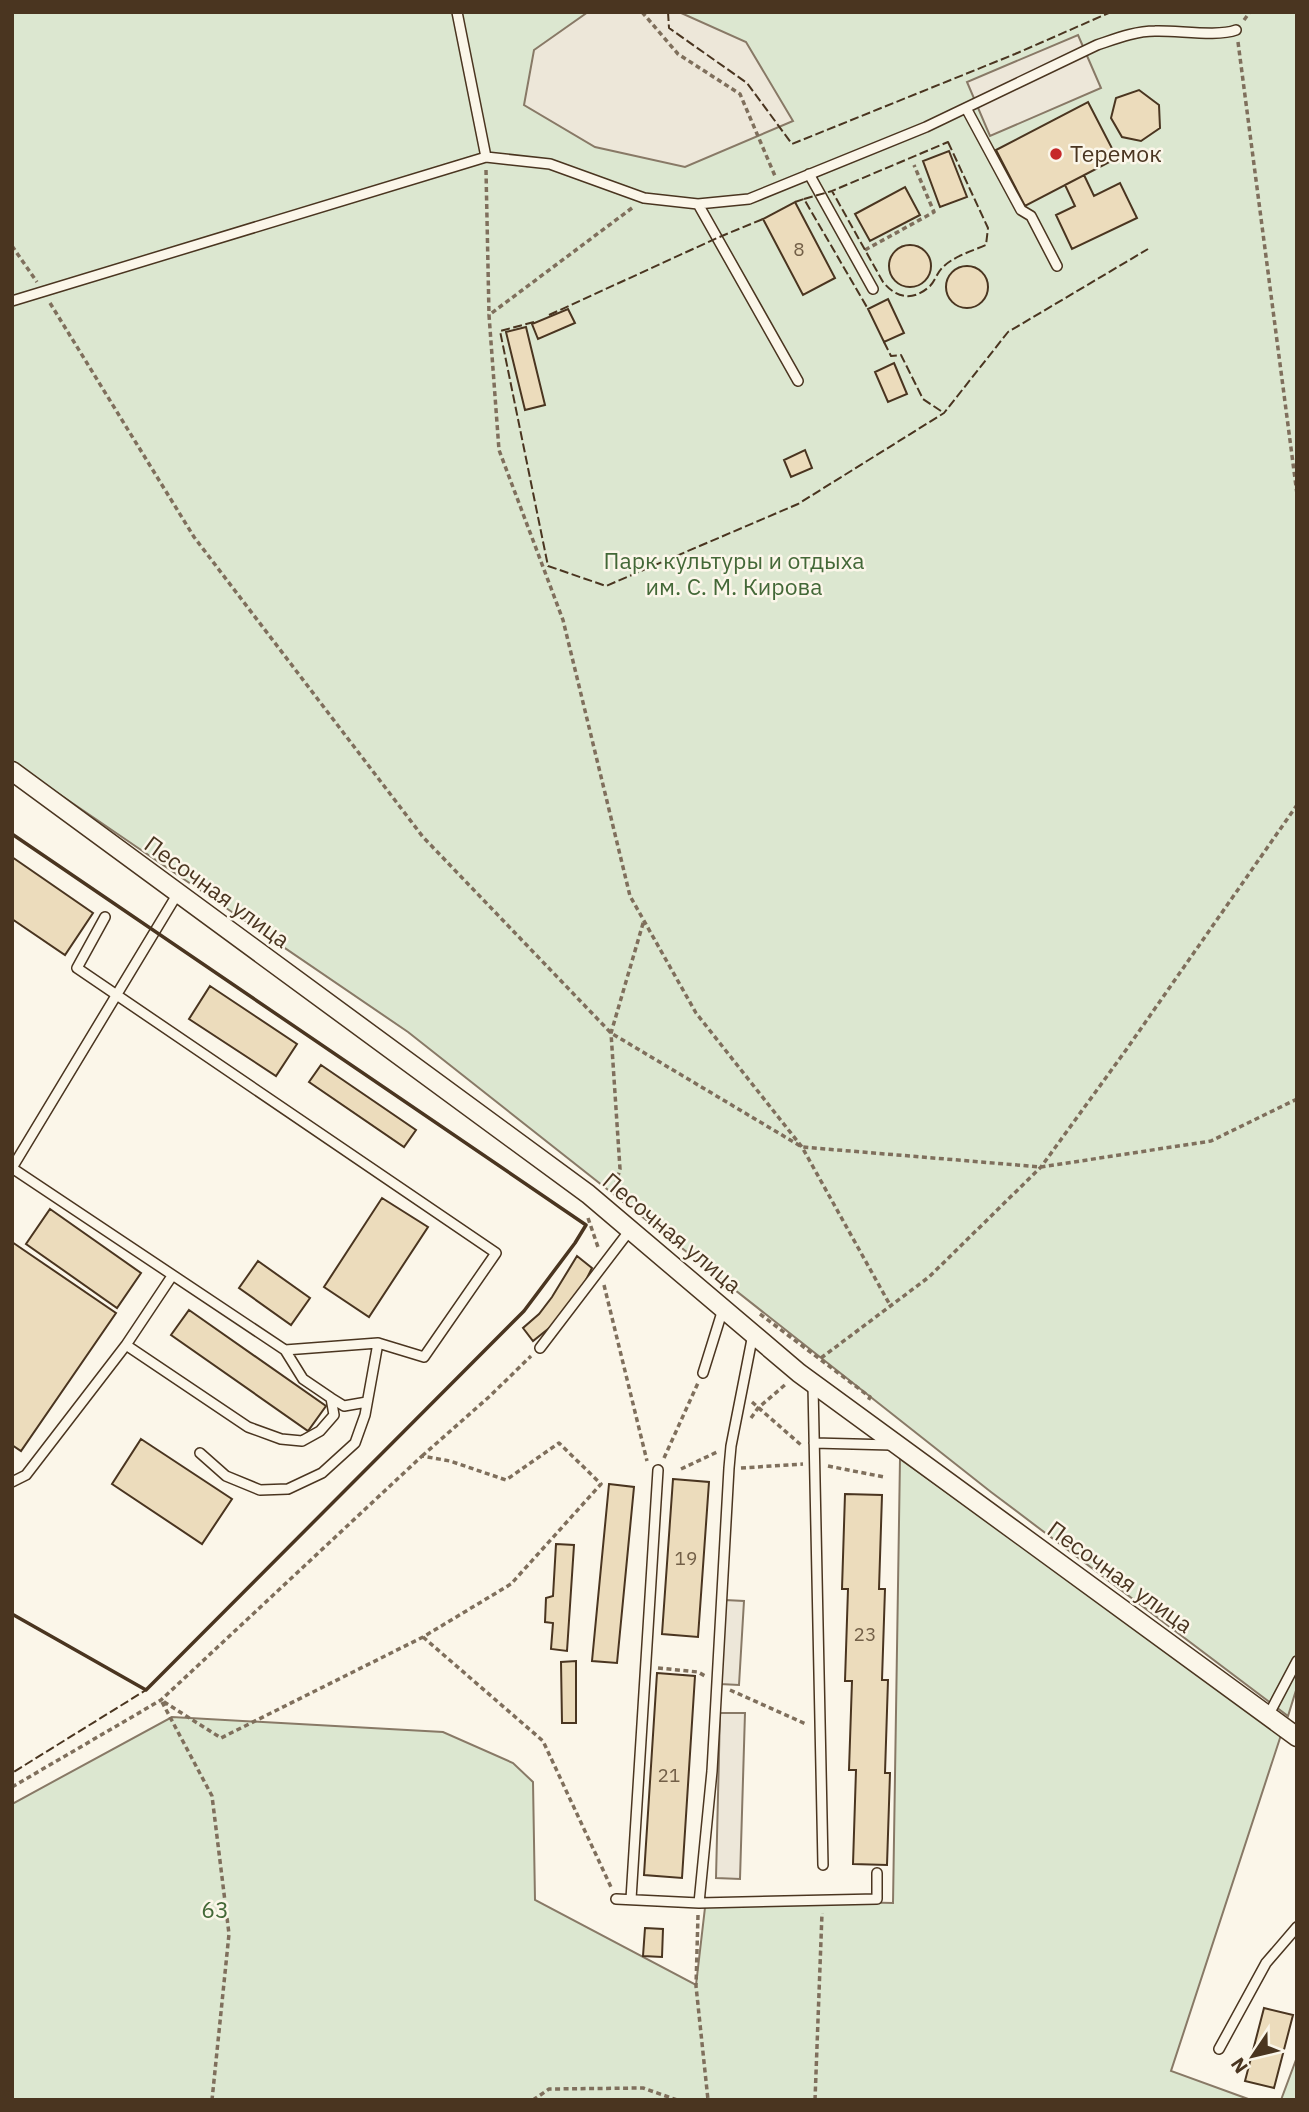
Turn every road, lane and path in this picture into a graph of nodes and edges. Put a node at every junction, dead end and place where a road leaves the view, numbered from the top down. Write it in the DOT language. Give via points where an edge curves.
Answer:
graph roads {
  1 [pos="457,12"];
  2 [pos="642,12"];
  3 [pos="1236,30"];
  4 [pos="966,108"];
  5 [pos="485,157"];
  6 [pos="914,165"];
  7 [pos="808,174"];
  8 [pos="779,186"];
  9 [pos="644,198"];
  10 [pos="698,204"];
  11 [pos="12,246"];
  12 [pos="854,256"];
  13 [pos="1058,266"];
  14 [pos="873,289"];
  15 [pos="43,291"];
  16 [pos="12,301"];
  17 [pos="489,315"];
  18 [pos="798,381"];
  19 [pos="1297,494"];
  20 [pos="12,771"];
  21 [pos="1297,805"];
  22 [pos="178,893"];
  23 [pos="105,917"];
  24 [pos="644,920"];
  25 [pos="117,995"];
  26 [pos="611,1033"];
  27 [pos="1297,1099"];
  28 [pos="802,1147"];
  29 [pos="1041,1167"];
  30 [pos="12,1168"];
  31 [pos="588,1194"];
  32 [pos="606,1210"];
  33 [pos="630,1230"];
  34 [pos="593,1233"];
  35 [pos="600,1269"];
  36 [pos="172,1276"];
  37 [pos="890,1305"];
  38 [pos="723,1309"];
  39 [pos="753,1334"];
  40 [pos="378,1343"];
  41 [pos="126,1345"];
  42 [pos="540,1348"];
  43 [pos="285,1350"];
  44 [pos="703,1373"];
  45 [pos="813,1383"];
  46 [pos="741,1393"];
  47 [pos="331,1398"];
  48 [pos="367,1402"];
  49 [pos="814,1443"];
  50 [pos="898,1445"];
  51 [pos="200,1453"];
  52 [pos="422,1456"];
  53 [pos="814,1460"];
  54 [pos="729,1468"];
  55 [pos="654,1470"];
  56 [pos="884,1477"];
  57 [pos="12,1482"];
  58 [pos="422,1637"];
  59 [pos="1297,1661"];
  60 [pos="646,1667"];
  61 [pos="717,1684"];
  62 [pos="161,1700"];
  63 [pos="1268,1716"];
  64 [pos="820,1730"];
  65 [pos="1297,1737"];
  66 [pos="12,1787"];
  67 [pos="824,1865"];
  68 [pos="877,1873"];
  69 [pos="616,1899"];
  70 [pos="631,1899"];
  71 [pos="823,1900"];
  72 [pos="699,1903"];
  73 [pos="1297,1927"];
  74 [pos="1219,2049"];
  75 [pos="212,2100"];
  76 [pos="533,2100"];
  77 [pos="677,2100"];
  78 [pos="708,2100"];
  79 [pos="815,2100"];
  1 -- 5 [label="lane"];
  2 -- 8 [label="path" via="678,54 740,94"];
  3 -- 4 [label="lane" via="1151,30 1125,35"];
  3 -- 19 [label="path"];
  4 -- 7 [label="lane"];
  4 -- 13 [label="lane" via="1021,210 1031,216"];
  5 -- 9 [label="lane" via="550,164"];
  5 -- 15 [label="lane"];
  5 -- 17 [label="path"];
  6 -- 12 [label="path" via="934,212"];
  7 -- 8 [label="lane"];
  7 -- 12 [label="lane"];
  8 -- 10 [label="lane" via="749,199"];
  9 -- 10 [label="lane"];
  9 -- 17 [label="path"];
  10 -- 18 [label="lane"];
  11 -- 15 [label="path"];
  12 -- 14 [label="lane"];
  15 -- 16 [label="lane"];
  15 -- 26 [label="path" via="194,537 423,837"];
  17 -- 24 [label="path" via="499,450 563,620 630,896"];
  20 -- 22 [label="street, Песочная улица"];
  21 -- 29 [label="path"];
  22 -- 25 [label="lane"];
  22 -- 31 [label="street, Песочная улица"];
  23 -- 25 [label="lane" via="77,968"];
  24 -- 26 [label="path"];
  24 -- 28 [label="path" via="696,1013"];
  25 -- 30 [label="lane"];
  25 -- 40 [label="lane" via="496,1252 424,1357"];
  26 -- 28 [label="path"];
  26 -- 32 [label="path" via="620,1169"];
  27 -- 29 [label="path" via="1210,1141"];
  28 -- 29 [label="path"];
  28 -- 37 [label="path"];
  29 -- 37 [label="path" via="929,1277"];
  30 -- 36 [label="lane"];
  31 -- 32 [label="street, Песочная улица"];
  31 -- 34 [label="path"];
  32 -- 33 [label="street, Песочная улица"];
  32 -- 34 [label="path"];
  33 -- 35 [label="lane"];
  33 -- 38 [label="street, Песочная улица"];
  34 -- 35 [label="path"];
  35 -- 42 [label="lane"];
  35 -- 55 [label="path"];
  36 -- 41 [label="lane"];
  36 -- 43 [label="lane"];
  37 -- 45 [label="path" via="821,1358"];
  38 -- 39 [label="street, Песочная улица"];
  38 -- 44 [label="lane"];
  39 -- 45 [label="street, Песочная улица"];
  39 -- 46 [label="lane"];
  40 -- 43 [label="lane"];
  40 -- 48 [label="lane"];
  41 -- 47 [label="lane" via="248,1427 281,1439 302,1441 320,1431 334,1416"];
  41 -- 57 [label="lane" via="26,1475"];
  42 -- 52 [label="path"];
  43 -- 47 [label="lane" via="303,1379"];
  44 -- 55 [label="path"];
  45 -- 49 [label="lane"];
  45 -- 50 [label="street, Песочная улица"];
  46 -- 53 [label="path"];
  46 -- 54 [label="lane"];
  47 -- 48 [label="lane" via="344,1406"];
  48 -- 51 [label="lane" via="355,1443 322,1473 288,1489 260,1490 226,1476"];
  49 -- 50 [label="lane"];
  49 -- 53 [label="lane"];
  50 -- 63 [label="street, Песочная улица"];
  52 -- 58 [label="path" via="506,1480 559,1443 601,1484 510,1584"];
  52 -- 62 [label="path"];
  53 -- 54 [label="path"];
  53 -- 56 [label="path"];
  53 -- 64 [label="lane"];
  54 -- 61 [label="lane"];
  55 -- 60 [label="lane"];
  58 -- 62 [label="path" via="221,1738"];
  58 -- 69 [label="path" via="543,1741"];
  59 -- 63 [label="lane"];
  60 -- 61 [label="path" via="698,1672"];
  60 -- 70 [label="lane"];
  61 -- 64 [label="path"];
  61 -- 72 [label="lane"];
  62 -- 66 [label="path"];
  62 -- 75 [label="path" via="212,1796 229,1934"];
  63 -- 65 [label="street, Песочная улица"];
  64 -- 67 [label="lane"];
  68 -- 71 [label="lane" via="877,1899"];
  69 -- 70 [label="lane"];
  70 -- 72 [label="lane"];
  71 -- 72 [label="lane"];
  71 -- 79 [label="path"];
  72 -- 78 [label="path" via="696,1986"];
  73 -- 74 [label="lane" via="1266,1963"];
  76 -- 77 [label="path" via="549,2090 643,2088"];
}
